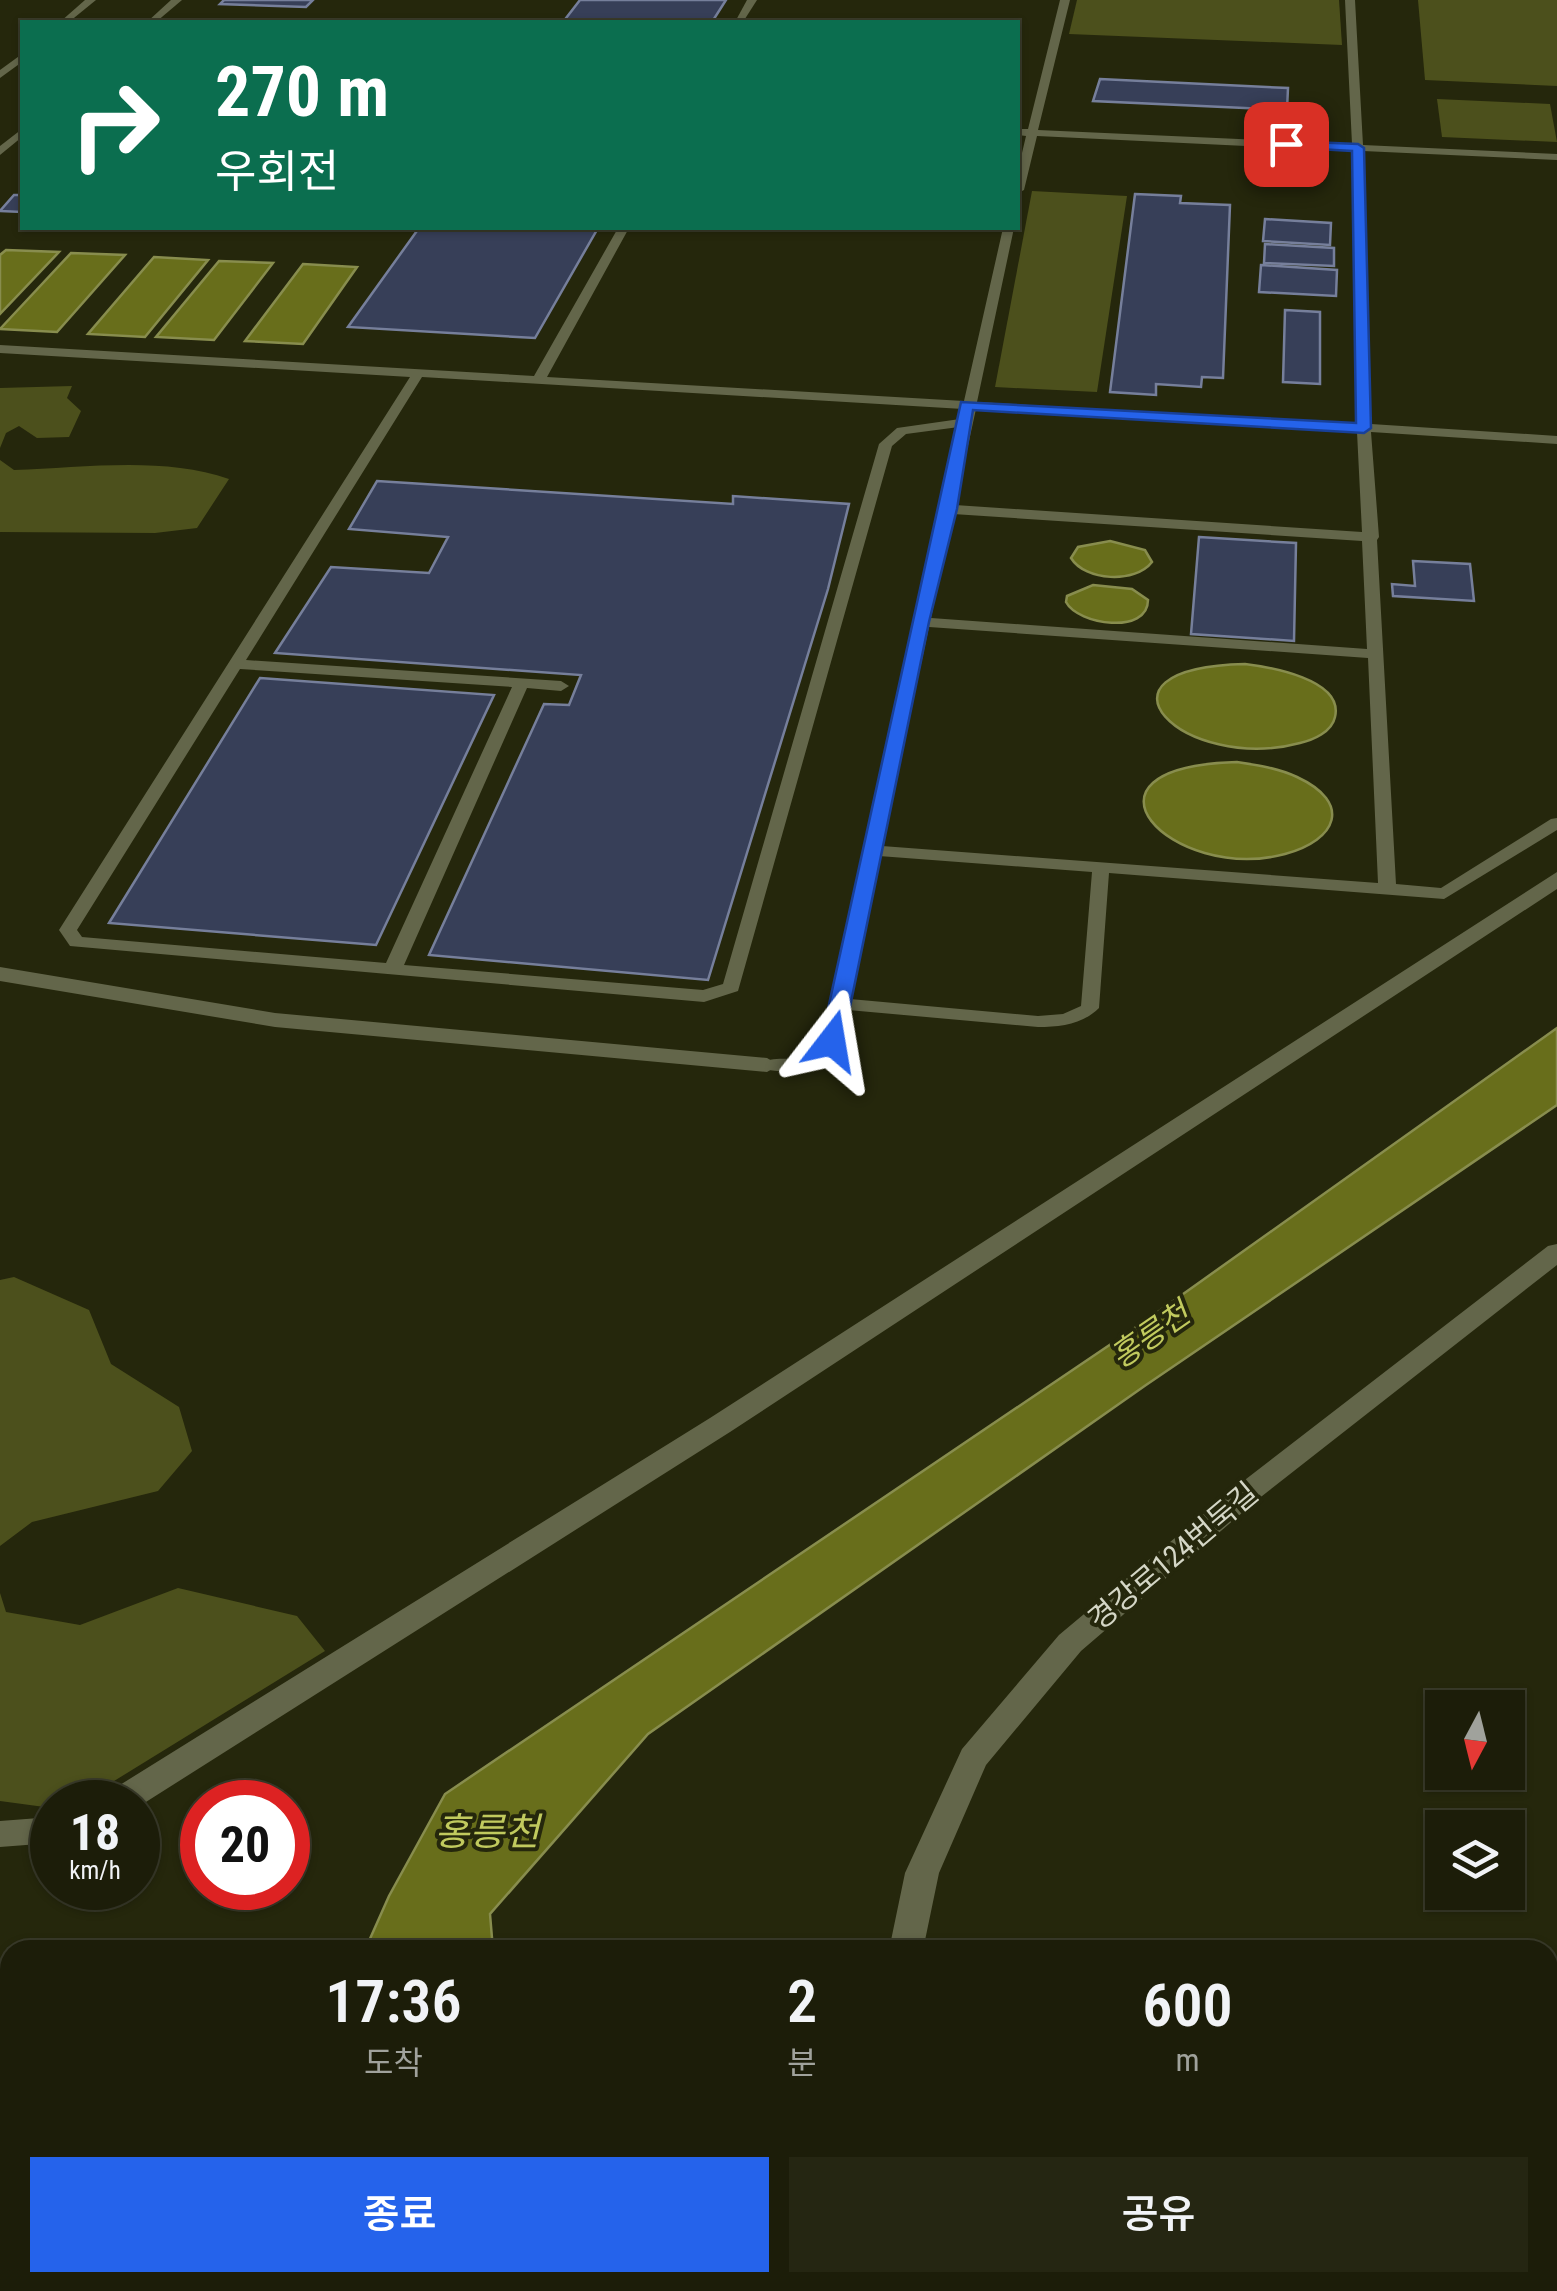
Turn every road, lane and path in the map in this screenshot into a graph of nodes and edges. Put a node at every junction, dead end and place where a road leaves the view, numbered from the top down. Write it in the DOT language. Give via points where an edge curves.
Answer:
graph roads {
  1 [pos="91,0"];
  2 [pos="178,0"];
  3 [pos="1065,0"];
  4 [pos="1350,0"];
  5 [pos="66,20"];
  6 [pos="153,20"];
  7 [pos="20,58"];
  8 [pos="0,75"];
  9 [pos="1024,132"];
  10 [pos="20,134"];
  11 [pos="1358,148"];
  12 [pos="0,152"];
  13 [pos="1557,157"];
  14 [pos="1020,171"];
  15 [pos="623,230"];
  16 [pos="1008,230"];
  17 [pos="0,349"];
  18 [pos="419,372"];
  19 [pos="539,379"];
  20 [pos="965,414"];
  21 [pos="1364,428"];
  22 [pos="1557,440"];
  23 [pos="949,509"];
  24 [pos="1372,537"];
  25 [pos="921,622"];
  26 [pos="1377,654"];
  27 [pos="236,664"];
  28 [pos="522,683"];
  29 [pos="561,686"];
  30 [pos="1557,822"];
  31 [pos="872,850"];
  32 [pos="1100,867"];
  33 [pos="1557,879"];
  34 [pos="1387,889"];
  35 [pos="393,969"];
  36 [pos="0,974"];
  37 [pos="842,1004"];
  38 [pos="768,1066"];
  39 [pos="1557,1252"];
  40 [pos="154,1780"];
  41 [pos="30,1832"];
  42 [pos="0,1834"];
  43 [pos="908,1940"];
  1 -- 5 [label="lane"];
  2 -- 6 [label="lane"];
  3 -- 9 [label="lane"];
  4 -- 11 [label="lane"];
  7 -- 8 [label="lane"];
  9 -- 11 [label="lane"];
  9 -- 14 [label="lane"];
  10 -- 12 [label="lane"];
  11 -- 13 [label="lane"];
  11 -- 21 [label="lane"];
  15 -- 19 [label="lane"];
  16 -- 20 [label="lane"];
  17 -- 18 [label="lane"];
  18 -- 19 [label="lane"];
  18 -- 27 [label="lane"];
  19 -- 20 [label="lane"];
  20 -- 21 [label="lane"];
  20 -- 23 [label="lane"];
  20 -- 35 [label="lane" via="902,430 886,444 731,986 704,996"];
  21 -- 22 [label="lane"];
  21 -- 24 [label="lane"];
  23 -- 24 [label="lane"];
  23 -- 25 [label="lane"];
  24 -- 26 [label="lane"];
  25 -- 26 [label="lane"];
  25 -- 31 [label="lane"];
  26 -- 34 [label="lane"];
  27 -- 28 [label="lane"];
  27 -- 35 [label="lane" via="68,930 76,942"];
  28 -- 29 [label="lane"];
  28 -- 35 [label="lane"];
  30 -- 34 [label="lane" via="1444,894"];
  31 -- 32 [label="lane"];
  31 -- 37 [label="lane"];
  32 -- 34 [label="lane"];
  32 -- 37 [label="lane" via="1090,1008 1077,1018 1029,1021"];
  33 -- 40 [label="street" via="720,1425"];
  36 -- 38 [label="street" via="275,1020"];
  37 -- 38 [label="lane" via="832,1041 818,1061"];
  39 -- 43 [label="street, 경강로124번둑길" via="1247,1493 1070,1643 973,1758 922,1873"];
  41 -- 42 [label="street"];
}
